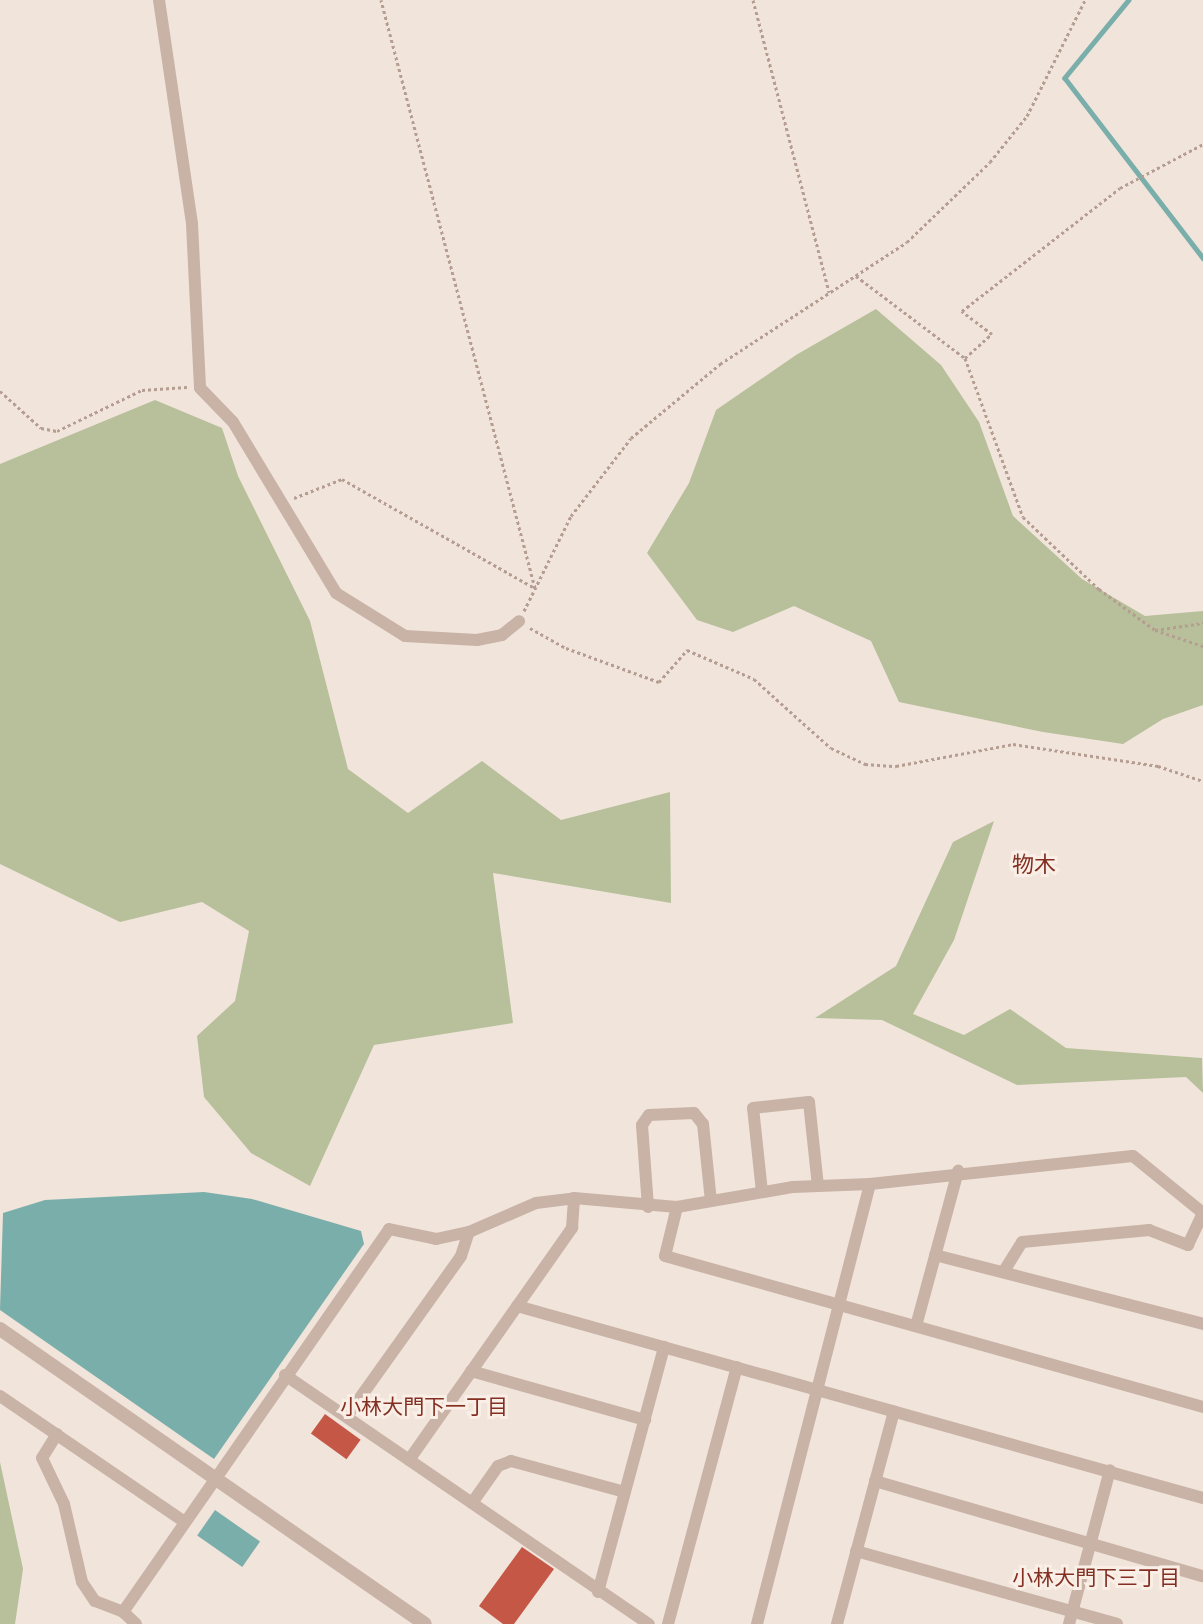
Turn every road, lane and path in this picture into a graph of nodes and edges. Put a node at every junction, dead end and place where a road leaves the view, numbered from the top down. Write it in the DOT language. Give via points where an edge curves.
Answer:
graph roads {
  1 [pos="159,0"];
  2 [pos="381,0"];
  3 [pos="753,0"];
  4 [pos="1085,0"];
  5 [pos="1203,144"];
  6 [pos="856,276"];
  7 [pos="829,292"];
  8 [pos="965,358"];
  9 [pos="200,388"];
  10 [pos="0,391"];
  11 [pos="282,503"];
  12 [pos="535,588"];
  13 [pos="519,621"];
  14 [pos="1203,623"];
  15 [pos="1155,630"];
  16 [pos="1203,646"];
  17 [pos="1203,781"];
  18 [pos="958,1172"];
  19 [pos="870,1185"];
  20 [pos="818,1186"];
  21 [pos="762,1192"];
  22 [pos="574,1198"];
  23 [pos="711,1201"];
  24 [pos="648,1208"];
  25 [pos="677,1208"];
  26 [pos="1203,1213"];
  27 [pos="469,1232"];
  28 [pos="935,1255"];
  29 [pos="1004,1271"];
  30 [pos="837,1304"];
  31 [pos="517,1306"];
  32 [pos="1203,1324"];
  33 [pos="916,1326"];
  34 [pos="0,1329"];
  35 [pos="664,1347"];
  36 [pos="737,1367"];
  37 [pos="471,1371"];
  38 [pos="285,1375"];
  39 [pos="814,1388"];
  40 [pos="0,1396"];
  41 [pos="1203,1407"];
  42 [pos="894,1410"];
  43 [pos="347,1416"];
  44 [pos="645,1420"];
  45 [pos="57,1434"];
  46 [pos="409,1460"];
  47 [pos="1110,1470"];
  48 [pos="215,1479"];
  49 [pos="875,1482"];
  50 [pos="625,1492"];
  51 [pos="1203,1498"];
  52 [pos="472,1503"];
  53 [pos="185,1522"];
  54 [pos="1090,1544"];
  55 [pos="856,1551"];
  56 [pos="1203,1576"];
  57 [pos="598,1592"];
  58 [pos="1072,1611"];
  59 [pos="123,1612"];
  60 [pos="135,1624"];
  61 [pos="425,1624"];
  62 [pos="649,1624"];
  63 [pos="668,1624"];
  64 [pos="757,1624"];
  65 [pos="837,1624"];
  66 [pos="1069,1624"];
  67 [pos="1117,1624"];
  1 -- 9 [label="street" via="192,224"];
  2 -- 12 [label="path"];
  3 -- 7 [label="path"];
  4 -- 6 [label="path" via="1027,116 990,162 907,242"];
  5 -- 8 [label="path" via="1120,188 962,311 992,334"];
  6 -- 7 [label="path"];
  6 -- 8 [label="path"];
  7 -- 12 [label="path" via="720,364 631,438 571,516"];
  8 -- 15 [label="path" via="1023,518 1099,589"];
  9 -- 10 [label="path" via="142,390 57,430 41,428"];
  9 -- 11 [label="street" via="233,422"];
  11 -- 12 [label="path" via="342,479"];
  11 -- 13 [label="street" via="336,593 390,632 477,640 502,635"];
  12 -- 13 [label="path"];
  13 -- 17 [label="path" via="566,648 659,682 687,650 754,679 831,748 865,764 896,766 1013,744 1158,766"];
  14 -- 15 [label="path"];
  15 -- 16 [label="path"];
  18 -- 19 [label="street"];
  18 -- 26 [label="street" via="1132,1156"];
  18 -- 28 [label="street"];
  19 -- 20 [label="street"];
  19 -- 30 [label="street"];
  20 -- 21 [label="street"];
  20 -- 21 [label="street" via="809,1102 753,1108"];
  21 -- 23 [label="street"];
  22 -- 24 [label="street"];
  22 -- 27 [label="street" via="536,1203"];
  22 -- 31 [label="street" via="572,1228"];
  23 -- 24 [label="street" via="703,1124 694,1113 649,1115 642,1125"];
  23 -- 25 [label="street"];
  24 -- 25 [label="street"];
  25 -- 30 [label="street" via="665,1256"];
  26 -- 29 [label="street" via="1188,1245 1149,1230 1022,1242"];
  27 -- 38 [label="street" via="436,1239 390,1229"];
  27 -- 43 [label="street" via="461,1256"];
  28 -- 29 [label="street"];
  28 -- 33 [label="street"];
  29 -- 32 [label="street"];
  30 -- 33 [label="street"];
  30 -- 39 [label="street"];
  31 -- 35 [label="street"];
  31 -- 37 [label="street"];
  33 -- 41 [label="street"];
  34 -- 48 [label="street"];
  35 -- 36 [label="street"];
  35 -- 44 [label="street"];
  36 -- 39 [label="street"];
  36 -- 63 [label="street"];
  37 -- 44 [label="street"];
  37 -- 46 [label="street"];
  38 -- 43 [label="street"];
  38 -- 48 [label="street"];
  39 -- 42 [label="street"];
  39 -- 64 [label="street"];
  40 -- 45 [label="street"];
  42 -- 47 [label="street"];
  42 -- 49 [label="street"];
  43 -- 46 [label="street"];
  44 -- 50 [label="street"];
  45 -- 53 [label="street"];
  45 -- 59 [label="street" via="42,1458 64,1504 82,1582 95,1601"];
  46 -- 52 [label="street"];
  47 -- 51 [label="street"];
  47 -- 54 [label="street"];
  48 -- 53 [label="street"];
  48 -- 61 [label="street"];
  49 -- 54 [label="street"];
  49 -- 55 [label="street"];
  50 -- 52 [label="street" via="511,1461 498,1466"];
  50 -- 57 [label="street"];
  52 -- 57 [label="street"];
  53 -- 59 [label="street"];
  54 -- 56 [label="street"];
  54 -- 58 [label="street"];
  55 -- 58 [label="street"];
  55 -- 65 [label="street"];
  57 -- 62 [label="street"];
  58 -- 66 [label="street"];
  58 -- 67 [label="street"];
  59 -- 60 [label="street"];
}
